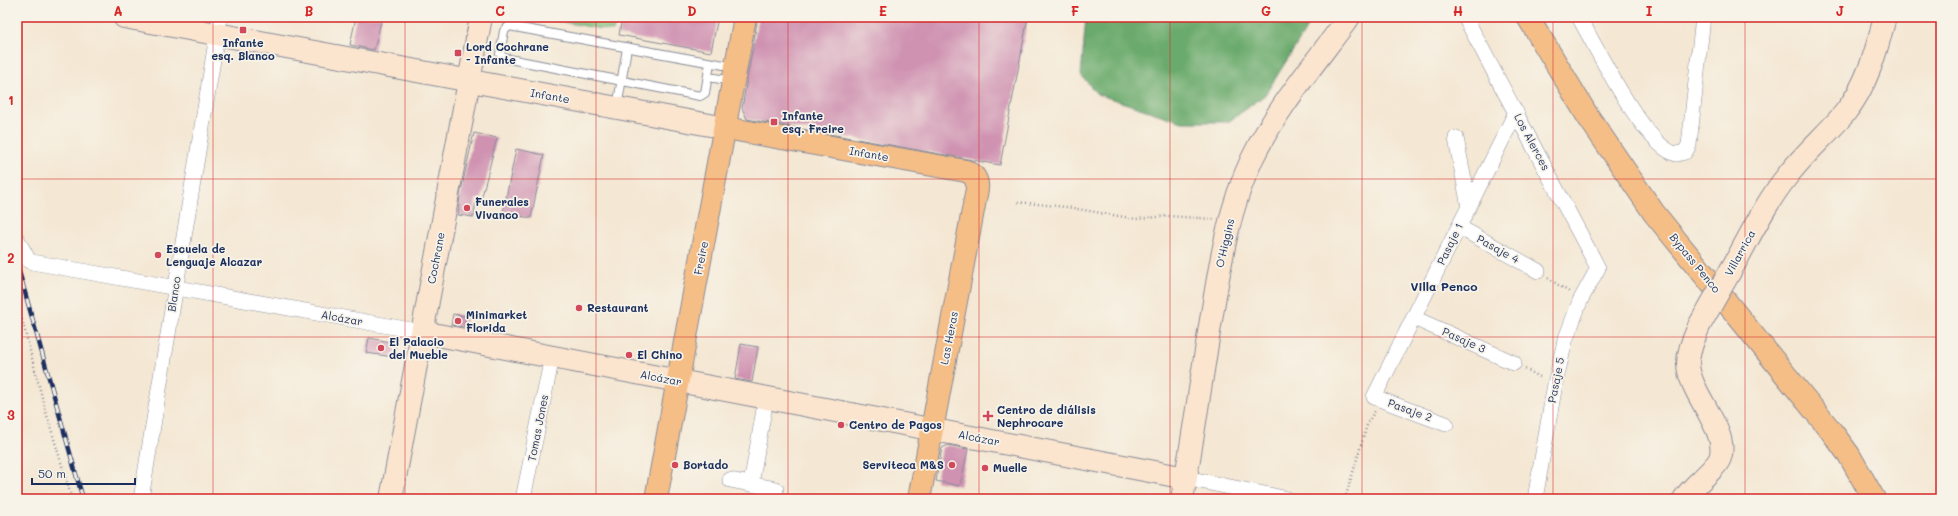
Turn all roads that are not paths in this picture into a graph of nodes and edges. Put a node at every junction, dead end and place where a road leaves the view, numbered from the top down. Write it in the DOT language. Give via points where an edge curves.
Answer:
graph roads {
  1 [pos="124,17"];
  2 [pos="481,17"];
  3 [pos="745,17"];
  4 [pos="1349,17"];
  5 [pos="1465,17"];
  6 [pos="1528,17"];
  7 [pos="1579,17"];
  8 [pos="1702,17"];
  9 [pos="1885,17"];
  10 [pos="218,25"];
  11 [pos="627,48"];
  12 [pos="710,63"];
  13 [pos="735,74"];
  14 [pos="708,77"];
  15 [pos="469,81"];
  16 [pos="622,81"];
  17 [pos="617,108"];
  18 [pos="1516,112"];
  19 [pos="726,128"];
  20 [pos="1456,138"];
  21 [pos="975,177"];
  22 [pos="1469,207"];
  23 [pos="1459,227"];
  24 [pos="17,240"];
  25 [pos="1598,268"];
  26 [pos="1538,271"];
  27 [pos="176,287"];
  28 [pos="1414,318"];
  29 [pos="422,332"];
  30 [pos="552,357"];
  31 [pos="1514,363"];
  32 [pos="678,381"];
  33 [pos="1374,397"];
  34 [pos="766,398"];
  35 [pos="1446,424"];
  36 [pos="932,430"];
  37 [pos="1186,478"];
  38 [pos="730,480"];
  39 [pos="751,484"];
  40 [pos="776,489"];
  41 [pos="141,499"];
  42 [pos="391,499"];
  43 [pos="523,499"];
  44 [pos="656,499"];
  45 [pos="919,499"];
  46 [pos="1182,499"];
  47 [pos="1288,499"];
  48 [pos="1535,499"];
  49 [pos="1684,499"];
  50 [pos="1874,499"];
  1 -- 10 [label="street, Infante"];
  2 -- 15 [label="street, Cochrane"];
  3 -- 13 [label="main road, Freire"];
  4 -- 37 [label="street, O'Higgins" via="1274,120 1245,175 1230,220 1217,282"];
  5 -- 18 [label="street, Los Alerces"];
  6 -- 50 [label="main road, Bypass Penco" via="1587,115 1654,213 1832,432"];
  7 -- 8 [label="street" via="1624,97 1648,132 1665,150 1673,154 1685,152 1690,141"];
  9 -- 49 [label="street, Villarrica, bridge" via="1874,58 1860,91 1844,114 1779,185 1699,326 1691,345 1688,355 1689,369 1696,391 1719,436 1721,452 1717,464 1693,486"];
  10 -- 15 [label="street, Infante"];
  10 -- 27 [label="street, Blanco"];
  11 -- 12 [label="lane"];
  11 -- 16 [label="lane"];
  11 -- 16 [label="lane" via="509,26 504,31 500,54 504,58"];
  12 -- 13 [label="lane"];
  12 -- 14 [label="lane"];
  13 -- 14 [label="lane"];
  13 -- 19 [label="main road, Freire"];
  14 -- 16 [label="lane" via="705,93 700,96"];
  15 -- 17 [label="street, Infante"];
  15 -- 29 [label="street, Cochrane"];
  16 -- 17 [label="lane"];
  17 -- 19 [label="street, Infante"];
  18 -- 22 [label="street, Pasaje 1"];
  18 -- 25 [label="street, Los Alerces"];
  19 -- 21 [label="main road, Infante" via="966,172"];
  19 -- 32 [label="main road, Freire"];
  20 -- 22 [label="street"];
  21 -- 36 [label="main road, Las Heras" via="977,188"];
  22 -- 23 [label="street, Pasaje 1"];
  23 -- 26 [label="street, Pasaje 4"];
  23 -- 28 [label="street, Pasaje 1"];
  24 -- 27 [label="street, Alcázar" via="32,262"];
  25 -- 48 [label="street, Pasaje 5" via="1580,301 1565,341"];
  27 -- 29 [label="street, Alcázar"];
  27 -- 41 [label="street, Blanco"];
  28 -- 31 [label="street, Pasaje 3"];
  28 -- 33 [label="street, Pasaje 1"];
  29 -- 30 [label="street, Alcázar"];
  29 -- 42 [label="street, Cochrane"];
  30 -- 32 [label="street, Alcázar"];
  30 -- 43 [label="street, Tomas Jones"];
  32 -- 34 [label="street, Alcázar"];
  32 -- 44 [label="main road, Freire"];
  33 -- 35 [label="street, Pasaje 2"];
  34 -- 36 [label="street, Alcázar"];
  34 -- 39 [label="street"];
  36 -- 37 [label="street, Alcázar"];
  36 -- 45 [label="main road, Las Heras"];
  37 -- 46 [label="street, O'Higgins"];
  37 -- 47 [label="street, Alcázar"];
  38 -- 39 [label="street"];
  39 -- 40 [label="street"];
}
